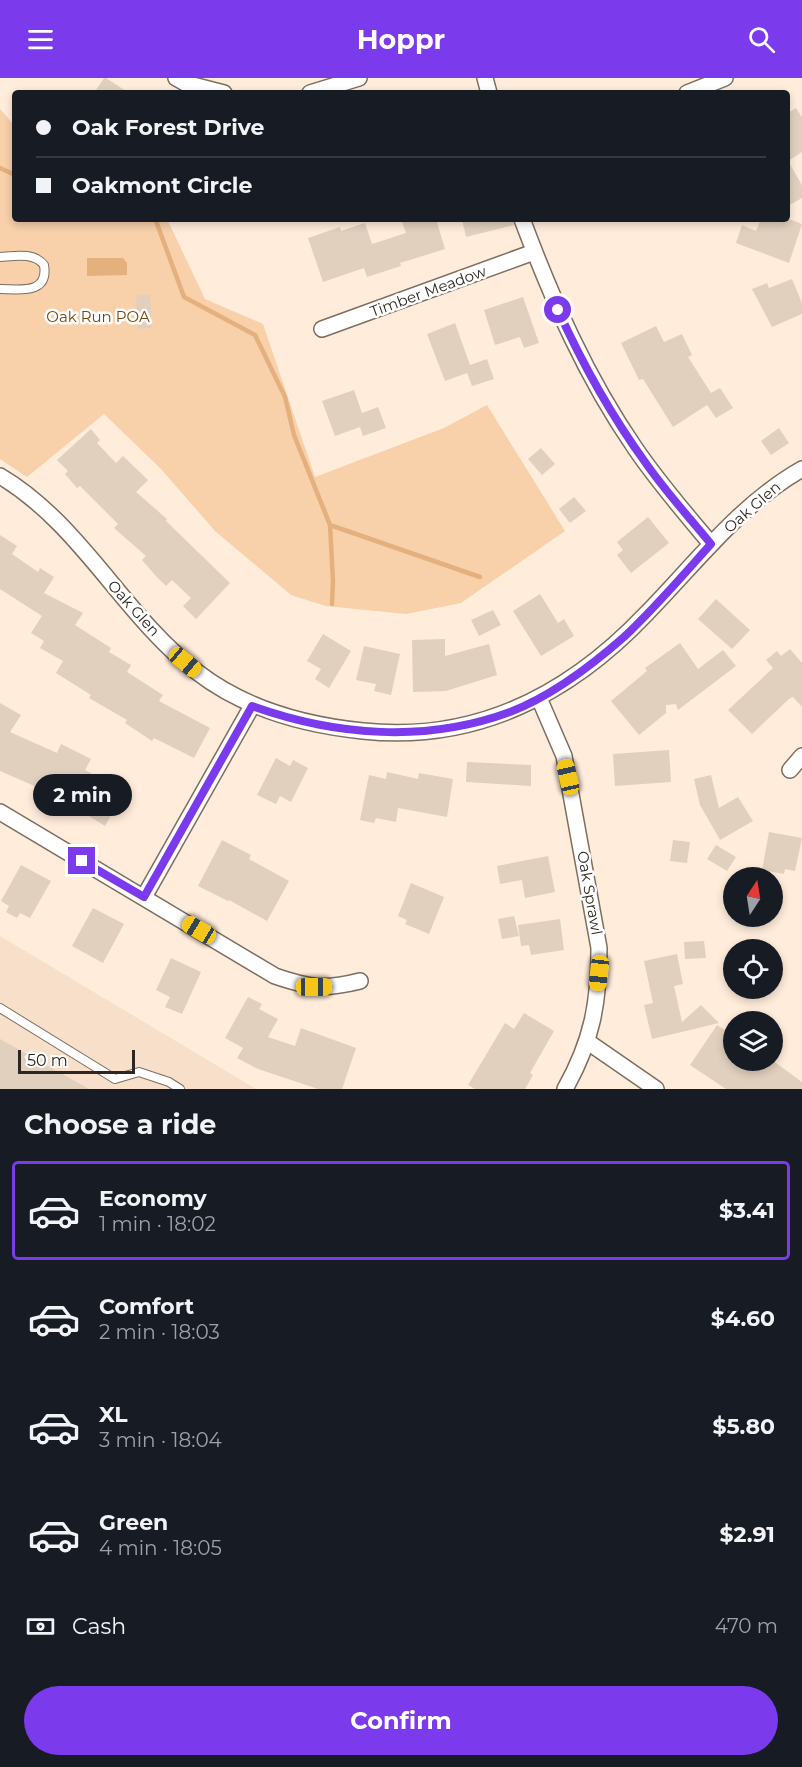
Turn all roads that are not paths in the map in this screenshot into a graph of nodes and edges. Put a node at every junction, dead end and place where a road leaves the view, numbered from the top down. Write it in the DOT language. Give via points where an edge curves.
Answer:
graph roads {
  1 [pos="176,78"];
  2 [pos="359,78"];
  3 [pos="725,78"];
  4 [pos="212,90"];
  5 [pos="320,90"];
  6 [pos="695,90"];
  7 [pos="523,222"];
  8 [pos="534,252"];
  9 [pos="0,257"];
  10 [pos="0,289"];
  11 [pos="322,329"];
  12 [pos="802,469"];
  13 [pos="0,476"];
  14 [pos="711,544"];
  15 [pos="539,698"];
  16 [pos="252,706"];
  17 [pos="802,756"];
  18 [pos="790,770"];
  19 [pos="0,812"];
  20 [pos="144,897"];
  21 [pos="360,981"];
  22 [pos="0,1008"];
  23 [pos="588,1042"];
  24 [pos="180,1089"];
  25 [pos="565,1089"];
  26 [pos="656,1089"];
  1 -- 4 [label="street"];
  2 -- 5 [label="street"];
  3 -- 6 [label="street"];
  7 -- 8 [label="street"];
  8 -- 11 [label="street, Timber Meadow"];
  8 -- 14 [label="street" via="574,344 609,407 646,464"];
  9 -- 10 [label="lane" via="35,257 45,272 36,287"];
  12 -- 14 [label="street, Oak Glen" via="758,499"];
  13 -- 16 [label="street, Oak Glen" via="43,507 75,539 145,624 185,662"];
  14 -- 15 [label="street, Oak Glen" via="625,635"];
  15 -- 16 [label="street, Oak Glen" via="483,720 410,733 311,724"];
  15 -- 23 [label="street, Oak Sprawl" via="564,756 595,918 599,973"];
  16 -- 20 [label="street"];
  17 -- 18 [label="street"];
  19 -- 20 [label="street"];
  20 -- 21 [label="street" via="275,976 314,987"];
  22 -- 24 [label="lane" via="115,1079 138,1072"];
  23 -- 25 [label="street, Oak Sprawl"];
  23 -- 26 [label="street"];
}
